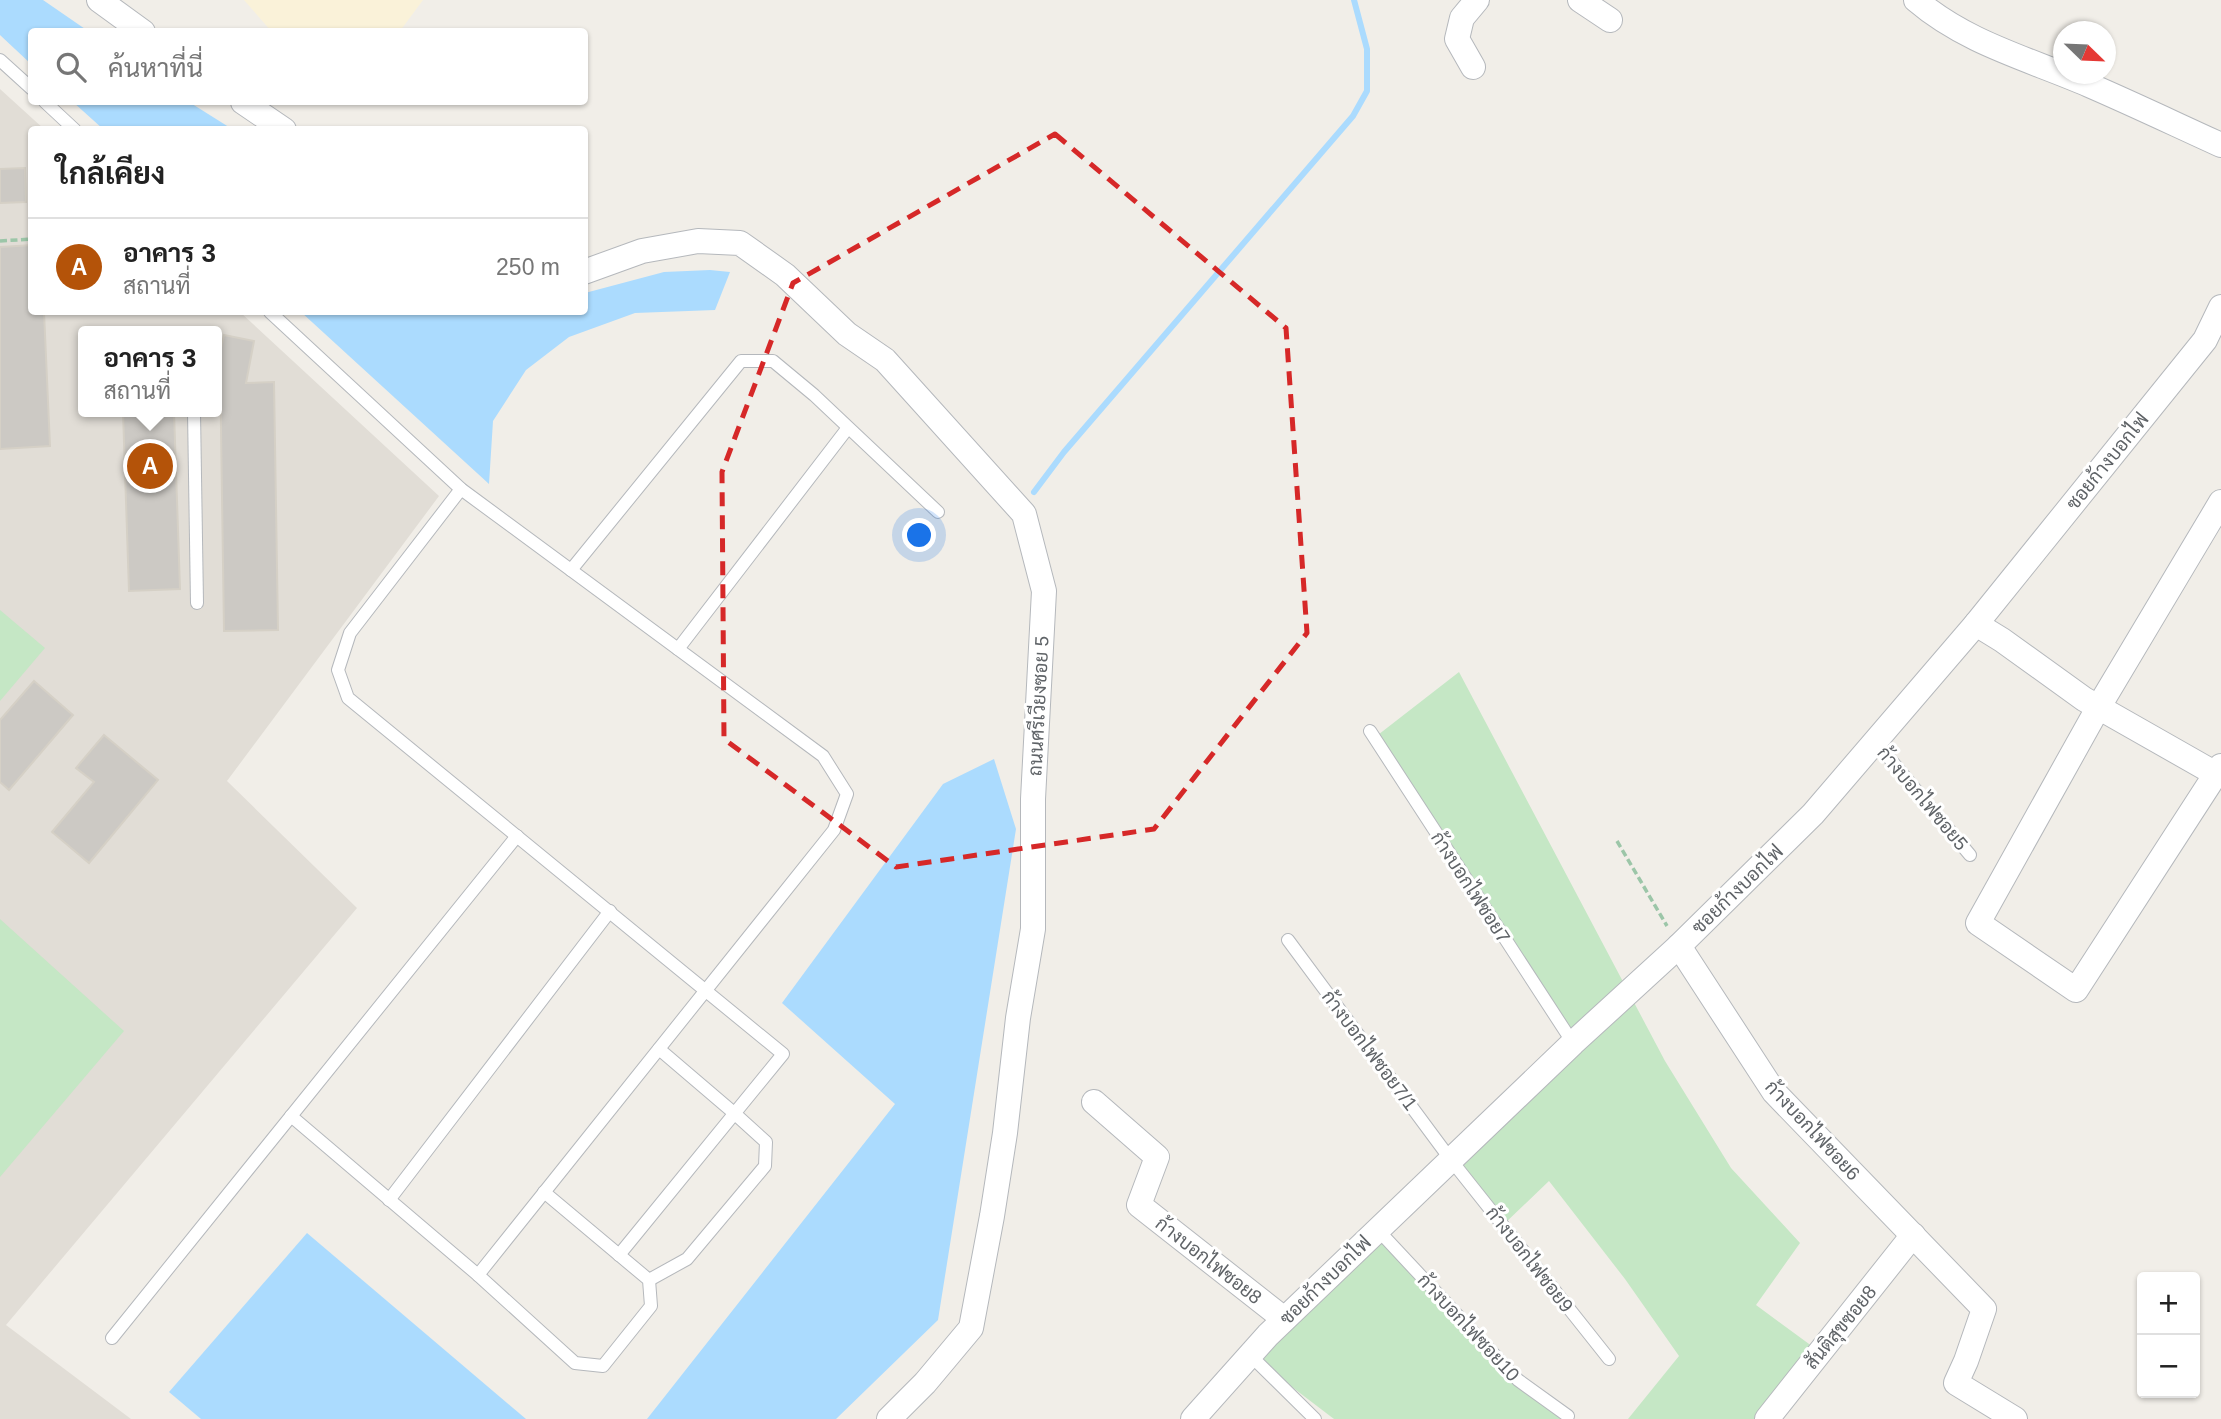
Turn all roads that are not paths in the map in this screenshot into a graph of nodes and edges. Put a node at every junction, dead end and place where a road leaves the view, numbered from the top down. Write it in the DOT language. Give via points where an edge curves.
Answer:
graph roads {
  1 [pos="99,0"];
  2 [pos="1477,0"];
  3 [pos="1580,0"];
  4 [pos="1916,0"];
  5 [pos="1610,20"];
  6 [pos="138,28"];
  7 [pos="0,60"];
  8 [pos="1473,67"];
  9 [pos="28,85"];
  10 [pos="48,105"];
  11 [pos="247,105"];
  12 [pos="71,126"];
  13 [pos="278,126"];
  14 [pos="2221,145"];
  15 [pos="588,271"];
  16 [pos="2221,307"];
  17 [pos="273,315"];
  18 [pos="194,417"];
  19 [pos="847,429"];
  20 [pos="461,489"];
  21 [pos="2221,502"];
  22 [pos="938,512"];
  23 [pos="571,570"];
  24 [pos="197,603"];
  25 [pos="1976,624"];
  26 [pos="678,649"];
  27 [pos="2098,708"];
  28 [pos="1370,731"];
  29 [pos="1875,741"];
  30 [pos="2218,770"];
  31 [pos="517,836"];
  32 [pos="1970,855"];
  33 [pos="610,911"];
  34 [pos="1288,940"];
  35 [pos="1679,946"];
  36 [pos="706,989"];
  37 [pos="1573,1044"];
  38 [pos="659,1049"];
  39 [pos="1094,1102"];
  40 [pos="734,1113"];
  41 [pos="291,1116"];
  42 [pos="1451,1160"];
  43 [pos="544,1192"];
  44 [pos="389,1200"];
  45 [pos="1378,1230"];
  46 [pos="1913,1235"];
  47 [pos="619,1255"];
  48 [pos="478,1276"];
  49 [pos="649,1280"];
  50 [pos="1284,1319"];
  51 [pos="112,1338"];
  52 [pos="1250,1355"];
  53 [pos="1609,1359"];
  54 [pos="1568,1416"];
  55 [pos="889,1419"];
  56 [pos="1193,1419"];
  57 [pos="1315,1419"];
  58 [pos="1767,1419"];
  59 [pos="2015,1419"];
  1 -- 6 [label="street"];
  2 -- 8 [label="street" via="1462,18 1457,39"];
  3 -- 5 [label="street"];
  4 -- 14 [label="street" via="1968,35"];
  7 -- 9 [label="lane"];
  10 -- 12 [label="lane"];
  11 -- 13 [label="street"];
  15 -- 55 [label="street, ถนนศรีเวียงซอย 5" via="642,251 698,242 740,243 785,275 847,334 885,360 1024,514 1044,591 1033,799 1033,929 1005,1133 971,1328"];
  16 -- 25 [label="street, ซอยก้างบอกไฟ" via="2205,340"];
  17 -- 20 [label="lane"];
  18 -- 24 [label="lane"];
  19 -- 22 [label="lane"];
  19 -- 23 [label="lane" via="773,361 741,361"];
  19 -- 26 [label="lane"];
  20 -- 23 [label="lane"];
  20 -- 31 [label="lane" via="350,634 338,670 348,698"];
  21 -- 27 [label="street"];
  23 -- 26 [label="lane"];
  25 -- 27 [label="street"];
  25 -- 29 [label="street, ซอยก้างบอกไฟ"];
  26 -- 36 [label="lane" via="823,756 847,794 834,830"];
  27 -- 30 [label="street"];
  27 -- 30 [label="street" via="1978,923 2076,990"];
  28 -- 37 [label="lane, ก้างบอกไฟซอย7"];
  29 -- 32 [label="lane, ก้างบอกไฟซอย5"];
  29 -- 35 [label="street, ซอยก้างบอกไฟ" via="1813,814"];
  31 -- 33 [label="lane"];
  31 -- 41 [label="lane"];
  33 -- 36 [label="lane"];
  33 -- 44 [label="lane"];
  34 -- 42 [label="lane, ก้างบอกไฟซอย7/1"];
  35 -- 37 [label="street, ซอยก้างบอกไฟ"];
  35 -- 46 [label="street, ก้างบอกไฟซอย6" via="1774,1092"];
  36 -- 38 [label="lane"];
  36 -- 40 [label="lane" via="783,1054"];
  37 -- 42 [label="street, ซอยก้างบอกไฟ"];
  38 -- 40 [label="lane"];
  38 -- 43 [label="lane"];
  39 -- 50 [label="street, ก้างบอกไฟซอย8" via="1157,1157 1139,1205"];
  40 -- 47 [label="lane"];
  40 -- 49 [label="lane" via="766,1142 765,1167 687,1259"];
  41 -- 44 [label="lane"];
  41 -- 51 [label="lane"];
  42 -- 45 [label="street, ซอยก้างบอกไฟ"];
  42 -- 53 [label="lane, ก้างบอกไฟซอย9"];
  43 -- 47 [label="lane"];
  43 -- 48 [label="lane"];
  44 -- 48 [label="lane"];
  45 -- 50 [label="street, ซอยก้างบอกไฟ"];
  45 -- 54 [label="lane, ก้างบอกไฟซอย10" via="1518,1380"];
  46 -- 58 [label="street, สันติสุขซอย8"];
  46 -- 59 [label="street, ก้างบอกไฟซอย6" via="1984,1309 1956,1383"];
  47 -- 49 [label="lane"];
  48 -- 49 [label="lane" via="575,1363 603,1366 651,1306"];
  50 -- 52 [label="street, ซอยก้างบอกไฟ"];
  52 -- 56 [label="street, ซอยก้างบอกไฟ"];
  52 -- 57 [label="lane"];
}
